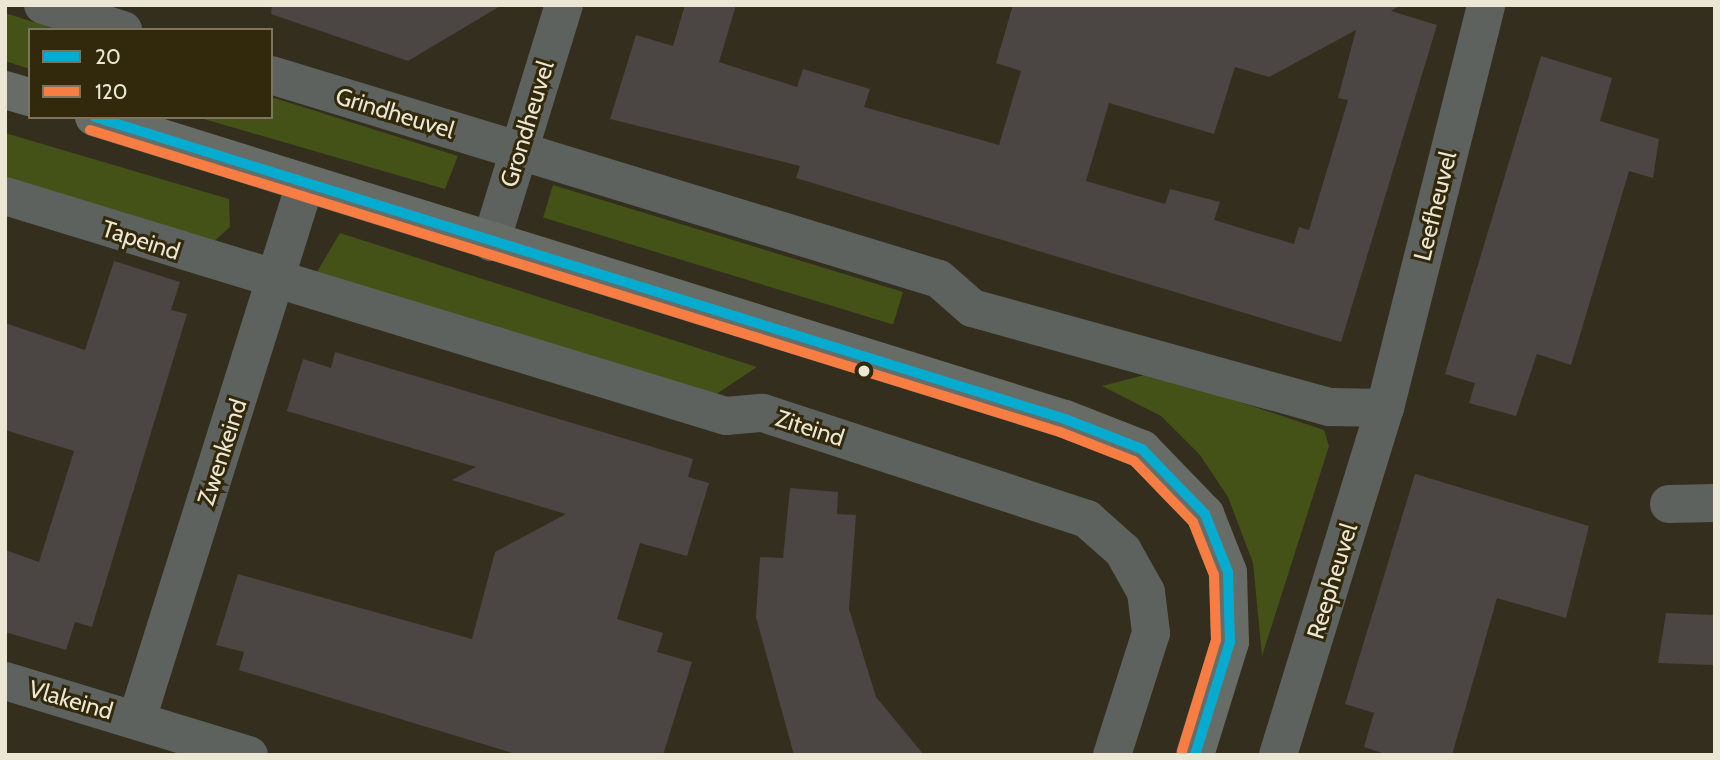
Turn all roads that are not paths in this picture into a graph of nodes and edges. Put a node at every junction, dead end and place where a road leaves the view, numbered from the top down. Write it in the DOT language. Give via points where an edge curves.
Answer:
graph roads {
  1 [pos="43,5"];
  2 [pos="564,5"];
  3 [pos="1486,5"];
  4 [pos="117,28"];
  5 [pos="273,76"];
  6 [pos="5,90"];
  7 [pos="28,96"];
  8 [pos="100,119"];
  9 [pos="519,151"];
  10 [pos="305,184"];
  11 [pos="5,196"];
  12 [pos="491,242"];
  13 [pos="276,283"];
  14 [pos="1385,408"];
  15 [pos="1715,503"];
  16 [pos="1669,504"];
  17 [pos="5,681"];
  18 [pos="137,719"];
  19 [pos="249,755"];
  20 [pos="1112,755"];
  21 [pos="1195,755"];
  22 [pos="1278,755"];
  1 -- 4 [label="street"];
  2 -- 9 [label="street, Grondheuvel"];
  3 -- 14 [label="street, Leefheuvel"];
  5 -- 9 [label="street, Grindheuvel"];
  6 -- 7 [label="street"];
  8 -- 10 [label="street"];
  9 -- 12 [label="street, Grondheuvel"];
  9 -- 14 [label="street, Grindheuvel" via="939,279 972,308 1330,407"];
  10 -- 12 [label="street"];
  10 -- 13 [label="street, Zwenkeind"];
  11 -- 13 [label="street, Tapeind"];
  12 -- 21 [label="street" via="1065,419 1142,449 1205,514 1228,572 1230,642"];
  13 -- 18 [label="street, Zwenkeind"];
  13 -- 20 [label="street, Ziteind" via="726,416 763,413 1087,519 1123,551 1146,592 1151,633"];
  14 -- 22 [label="street, Reepheuvel"];
  15 -- 16 [label="street"];
  17 -- 18 [label="street, Vlakeind"];
  18 -- 19 [label="street, Vlakeind"];
}
